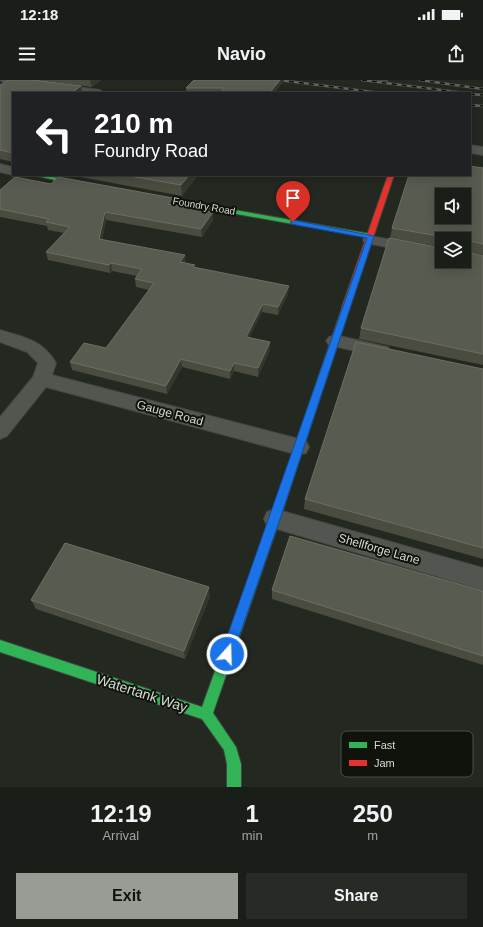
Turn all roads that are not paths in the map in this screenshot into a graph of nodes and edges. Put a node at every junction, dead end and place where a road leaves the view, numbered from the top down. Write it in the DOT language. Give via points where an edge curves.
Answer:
graph roads {
  1 [pos="5,80"];
  2 [pos="0,84"];
  3 [pos="54,92"];
  4 [pos="93,92"];
  5 [pos="471,145"];
  6 [pos="483,147"];
  7 [pos="471,149"];
  8 [pos="483,150"];
  9 [pos="0,168"];
  10 [pos="12,171"];
  11 [pos="47,176"];
  12 [pos="391,176"];
  13 [pos="98,187"];
  14 [pos="137,194"];
  15 [pos="370,238"];
  16 [pos="435,252"];
  17 [pos="0,336"];
  18 [pos="335,341"];
  19 [pos="398,354"];
  20 [pos="42,379"];
  21 [pos="0,431"];
  22 [pos="300,447"];
  23 [pos="275,519"];
  24 [pos="483,579"];
  25 [pos="0,646"];
  26 [pos="206,714"];
  27 [pos="234,787"];
  1 -- 4 [label="street"];
  2 -- 3 [label="street"];
  5 -- 6 [label="street"];
  7 -- 8 [label="street"];
  9 -- 10 [label="street"];
  11 -- 13 [label="street"];
  12 -- 15 [label="street"];
  14 -- 15 [label="street, Foundry Road"];
  15 -- 16 [label="street"];
  15 -- 18 [label="street"];
  17 -- 20 [label="street" via="30,346 44,357 47,363"];
  18 -- 19 [label="street"];
  18 -- 22 [label="street"];
  20 -- 21 [label="street"];
  20 -- 22 [label="street, Gauge Road"];
  22 -- 23 [label="street"];
  23 -- 24 [label="street, Shellforge Lane"];
  23 -- 26 [label="street"];
  25 -- 26 [label="street, Watertank Way"];
  26 -- 27 [label="street" via="228,739 236,769"];
}
